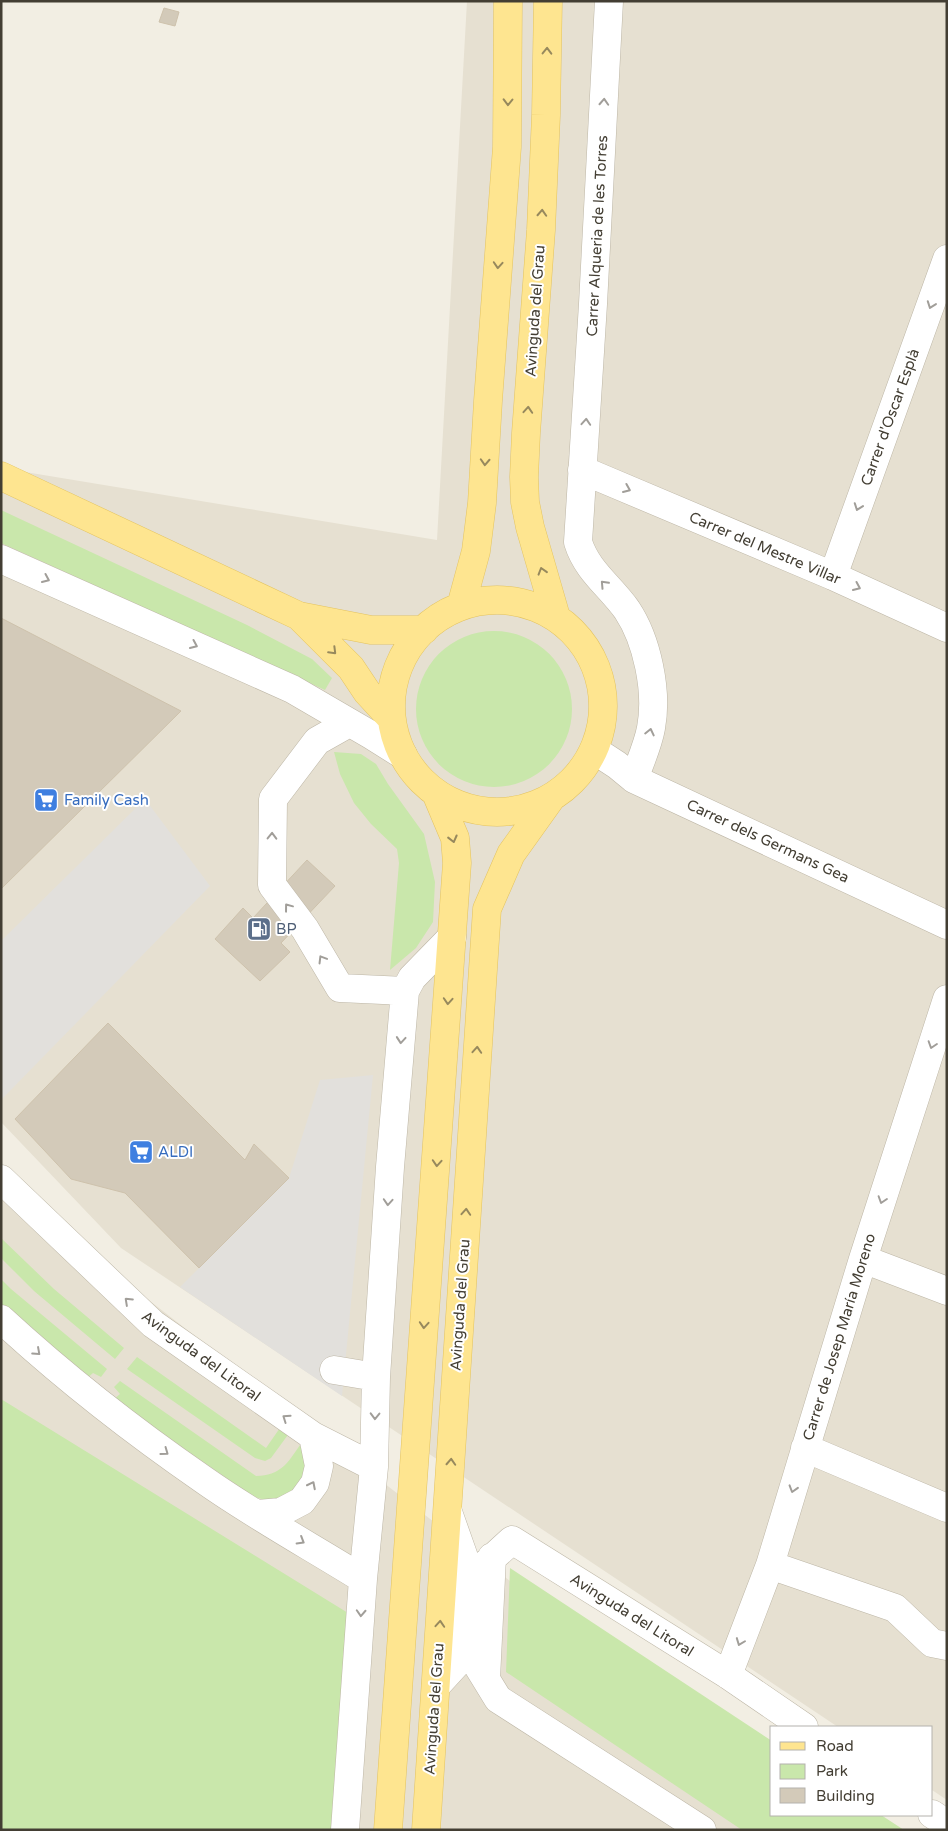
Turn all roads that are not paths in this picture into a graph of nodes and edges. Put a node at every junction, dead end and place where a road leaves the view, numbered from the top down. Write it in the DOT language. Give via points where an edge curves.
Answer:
graph roads {
  1 [pos="508,1"];
  2 [pos="548,1"];
  3 [pos="609,1"];
  4 [pos="947,259"];
  5 [pos="582,470"];
  6 [pos="1,476"];
  7 [pos="1,559"];
  8 [pos="833,576"];
  9 [pos="461,606"];
  10 [pos="299,616"];
  11 [pos="556,617"];
  12 [pos="947,628"];
  13 [pos="424,630"];
  14 [pos="390,717"];
  15 [pos="349,723"];
  16 [pos="594,750"];
  17 [pos="403,756"];
  18 [pos="634,778"];
  19 [pos="436,793"];
  20 [pos="551,798"];
  21 [pos="947,925"];
  22 [pos="452,937"];
  23 [pos="406,991"];
  24 [pos="947,999"];
  25 [pos="1,1179"];
  26 [pos="863,1259"];
  27 [pos="947,1291"];
  28 [pos="1,1319"];
  29 [pos="334,1370"];
  30 [pos="376,1377"];
  31 [pos="313,1436"];
  32 [pos="805,1448"];
  33 [pos="374,1467"];
  34 [pos="947,1508"];
  35 [pos="448,1512"];
  36 [pos="258,1514"];
  37 [pos="492,1557"];
  38 [pos="770,1565"];
  39 [pos="363,1578"];
  40 [pos="464,1583"];
  41 [pos="460,1637"];
  42 [pos="947,1646"];
  43 [pos="728,1675"];
  44 [pos="486,1678"];
  45 [pos="436,1686"];
  46 [pos="803,1726"];
  47 [pos="933,1815"];
  48 [pos="947,1824"];
  49 [pos="345,1830"];
  50 [pos="388,1830"];
  51 [pos="426,1830"];
  52 [pos="702,1830"];
  1 -- 9 [label="main road, one-way" via="507,147 482,503 476,551"];
  11 -- 2 [label="main road, Avinguda del Grau, one-way" via="530,527 524,476 541,230"];
  5 -- 3 [label="street, Carrer Alqueria de les Torres, one-way"];
  4 -- 8 [label="street, Carrer d'Oscar Esplà, one-way"];
  5 -- 8 [label="street, Carrer del Mestre Villar, one-way"];
  18 -- 5 [label="street, one-way" via="651,727 650,668 643,642 627,610 593,572 581,551 578,529"];
  6 -- 10 [label="main road"];
  7 -- 15 [label="street, one-way" via="292,690"];
  8 -- 12 [label="street, Carrer del Mestre Villar, one-way"];
  9 -- 11 [label="main road" via="493,600 526,604"];
  9 -- 13 [label="main road"];
  10 -- 13 [label="main road" via="370,630"];
  10 -- 14 [label="main road, one-way" via="351,668"];
  11 -- 16 [label="main road" via="579,637 595,663 603,691 603,721"];
  13 -- 14 [label="main road" via="405,653 394,680"];
  14 -- 17 [label="main road"];
  15 -- 17 [label="street"];
  23 -- 15 [label="street, one-way" via="340,988 305,929 272,885 273,799 317,740"];
  16 -- 18 [label="street, Carrer dels Germans Gea"];
  16 -- 20 [label="main road" via="576,777"];
  17 -- 19 [label="main road" via="417,776"];
  18 -- 21 [label="street, Carrer dels Germans Gea"];
  19 -- 20 [label="main road" via="463,807 493,812 523,809"];
  19 -- 22 [label="main road, one-way" via="455,838 457,863"];
  35 -- 20 [label="main road, Avinguda del Grau, one-way" via="487,909 511,854"];
  22 -- 23 [label="street" via="412,978"];
  22 -- 50 [label="main road, one-way"];
  23 -- 30 [label="street, one-way"];
  24 -- 26 [label="street, Carrer de Josep María Moreno, one-way"];
  31 -- 25 [label="street, Avinguda del Litoral, one-way" via="153,1324"];
  26 -- 27 [label="street"];
  26 -- 32 [label="street, Carrer de Josep María Moreno"];
  28 -- 36 [label="street, one-way" via="91,1398 205,1481"];
  29 -- 30 [label="street"];
  30 -- 33 [label="street, one-way"];
  31 -- 33 [label="street, Avinguda del Litoral"];
  36 -- 31 [label="street, one-way" via="281,1512 302,1501 311,1489 319,1466"];
  32 -- 34 [label="street"];
  32 -- 38 [label="street, Carrer de Josep María Moreno, one-way"];
  33 -- 39 [label="street"];
  35 -- 40 [label="street" via="466,1563"];
  45 -- 35 [label="main road, Avinguda del Grau, one-way"];
  36 -- 39 [label="street, one-way"];
  37 -- 40 [label="street, Avinguda del Litoral"];
  37 -- 43 [label="street, Avinguda del Litoral" via="512,1540"];
  37 -- 44 [label="street"];
  38 -- 42 [label="street" via="895,1608 932,1643"];
  38 -- 43 [label="street, Carrer de Josep María Moreno, one-way"];
  39 -- 49 [label="street, one-way"];
  40 -- 41 [label="street"];
  41 -- 44 [label="street"];
  41 -- 45 [label="street" via="458,1662"];
  43 -- 46 [label="street, Avinguda del Litoral"];
  44 -- 52 [label="street" via="498,1699"];
  45 -- 51 [label="main road, Avinguda del Grau"];
  47 -- 48 [label="street"];
}
